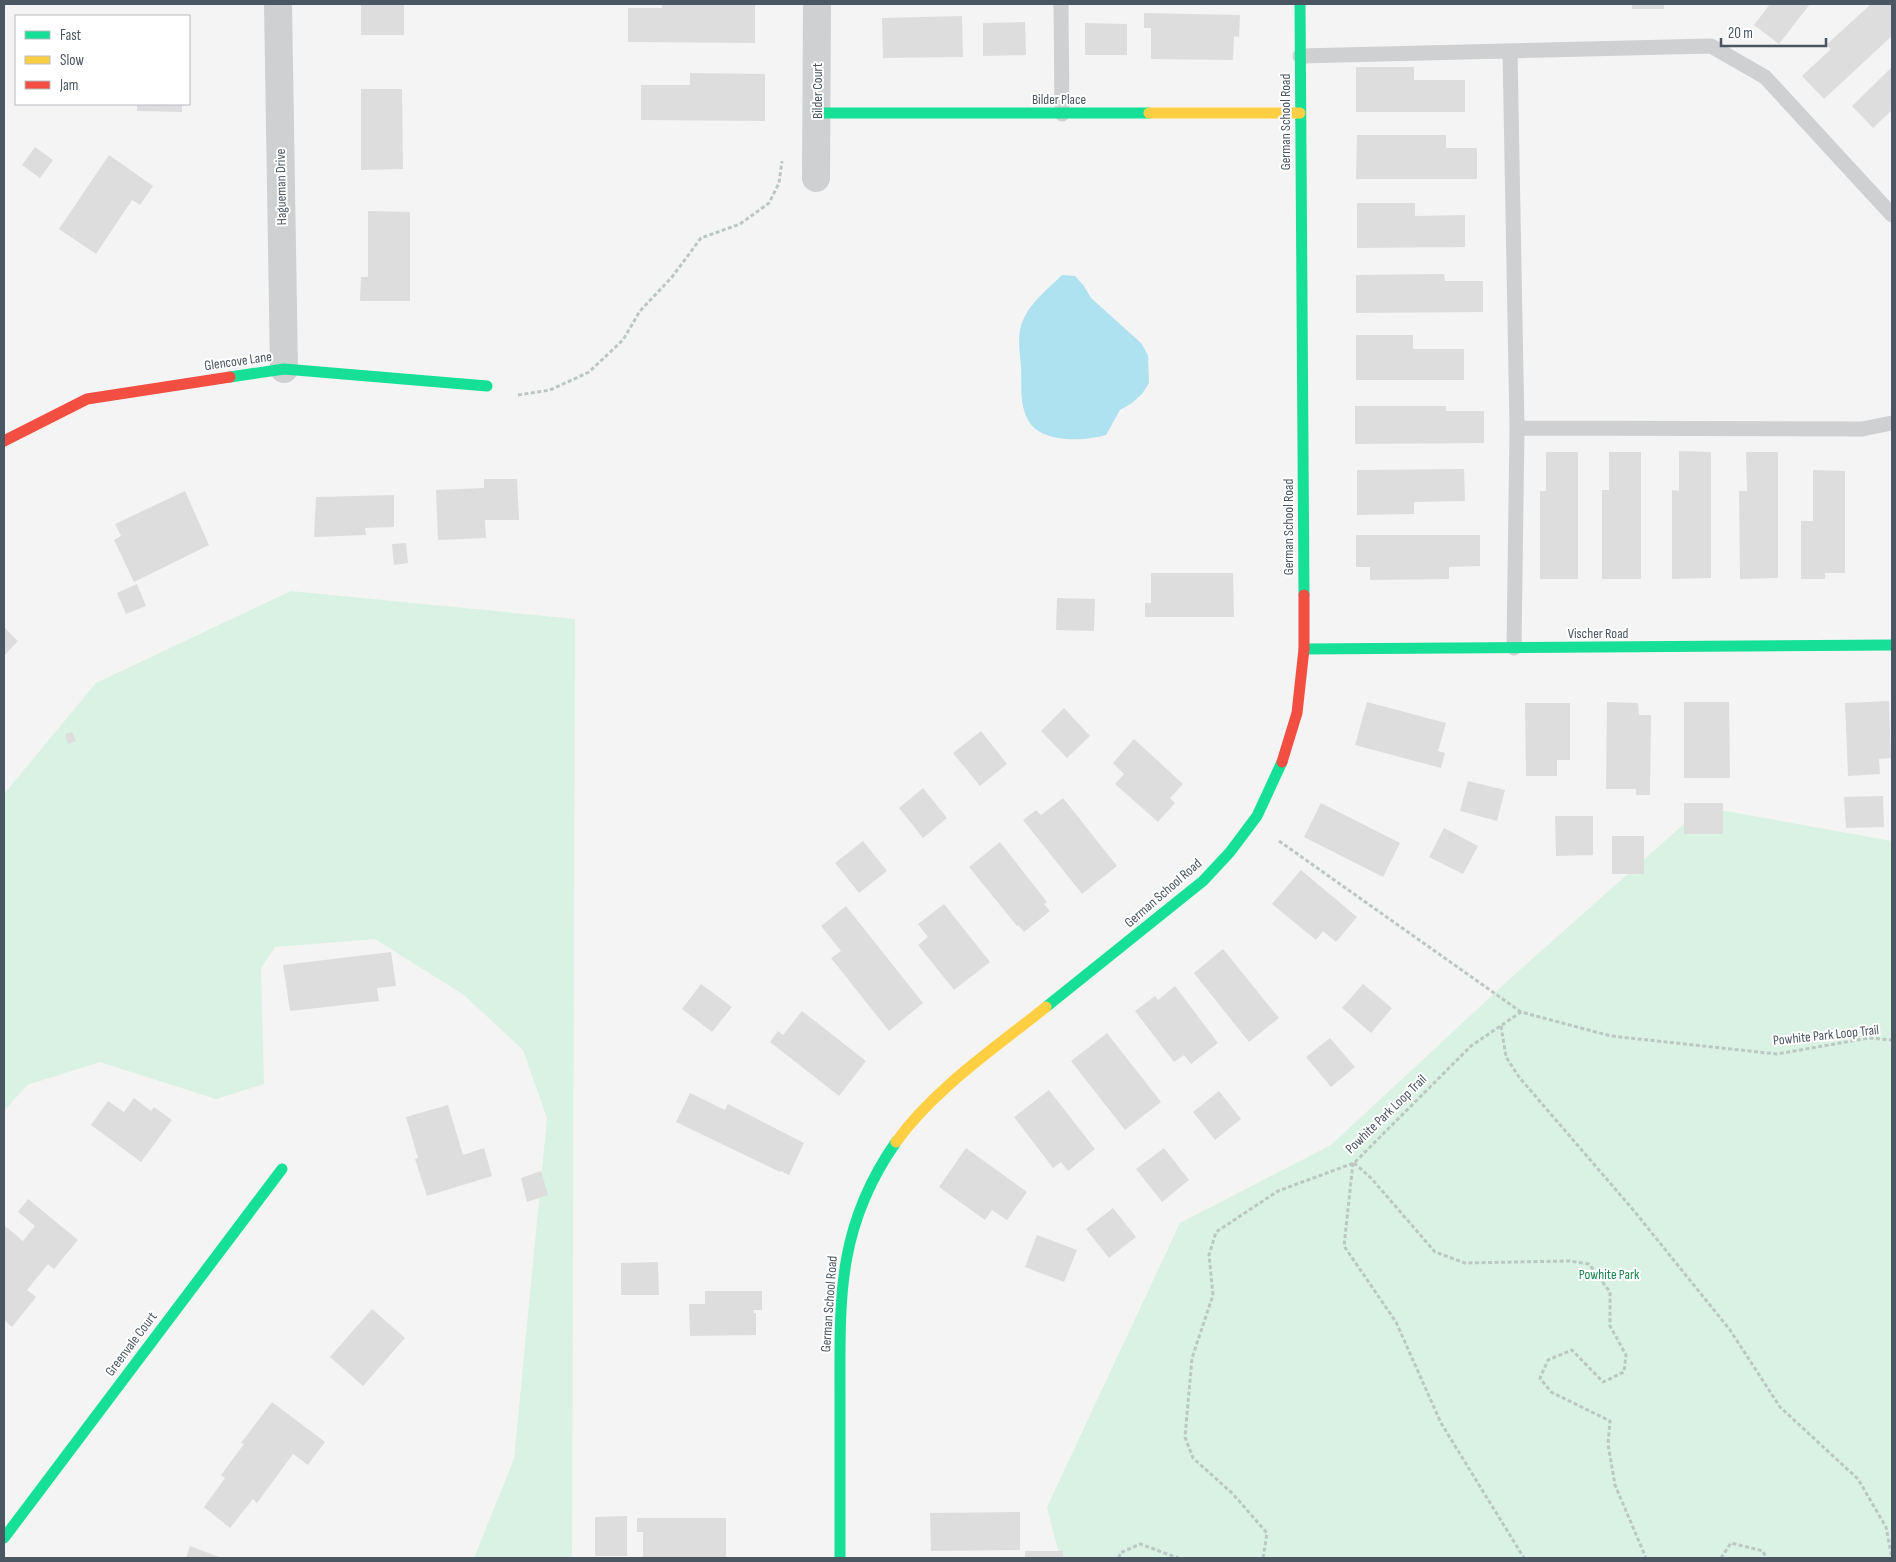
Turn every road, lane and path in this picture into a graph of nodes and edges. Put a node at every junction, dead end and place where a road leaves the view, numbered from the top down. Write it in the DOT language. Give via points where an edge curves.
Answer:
graph roads {
  1 [pos="278,4"];
  2 [pos="817,4"];
  3 [pos="1061,4"];
  4 [pos="1300,4"];
  5 [pos="1510,51"];
  6 [pos="1300,56"];
  7 [pos="817,113"];
  8 [pos="1300,113"];
  9 [pos="1062,114"];
  10 [pos="782,158"];
  11 [pos="816,178"];
  12 [pos="1892,214"];
  13 [pos="284,369"];
  14 [pos="487,386"];
  15 [pos="1892,423"];
  16 [pos="1517,428"];
  17 [pos="4,441"];
  18 [pos="1892,644"];
  19 [pos="1514,648"];
  20 [pos="1304,649"];
  21 [pos="1252,822"];
  22 [pos="1521,1012"];
  23 [pos="1501,1026"];
  24 [pos="1892,1040"];
  25 [pos="1354,1163"];
  26 [pos="282,1169"];
  27 [pos="4,1538"];
  28 [pos="840,1558"];
  29 [pos="1119,1558"];
  30 [pos="1178,1558"];
  31 [pos="1263,1558"];
  32 [pos="1524,1558"];
  33 [pos="1646,1558"];
  34 [pos="1722,1558"];
  35 [pos="1766,1558"];
  36 [pos="1892,1558"];
  1 -- 13 [label="street, Hagueman Drive"];
  2 -- 7 [label="street, Bilder Court"];
  3 -- 9 [label="lane"];
  4 -- 6 [label="street, German School Road"];
  5 -- 6 [label="lane"];
  5 -- 12 [label="lane" via="1710,46 1765,77"];
  5 -- 16 [label="lane"];
  6 -- 8 [label="street, German School Road"];
  7 -- 9 [label="street, Bilder Place"];
  7 -- 11 [label="street, Bilder Court"];
  8 -- 9 [label="street, Bilder Place"];
  8 -- 20 [label="street, German School Road"];
  10 -- 14 [label="path" via="779,183 769,203 740,224 701,238 672,277 640,311 623,340 590,372 550,390 513,396"];
  13 -- 14 [label="street, Glencove Lane"];
  13 -- 17 [label="street, Glencove Lane" via="86,399"];
  15 -- 16 [label="lane" via="1862,429"];
  16 -- 19 [label="lane"];
  18 -- 19 [label="street, Vischer Road"];
  19 -- 20 [label="street, Vischer Road"];
  20 -- 21 [label="street, German School Road" via="1296,714 1280,769"];
  21 -- 22 [label="path"];
  21 -- 28 [label="street, German School Road" via="1204,881 937,1095 892,1147 874,1178 848,1246 842,1282"];
  22 -- 23 [label="path, Powhite Park Loop Trail"];
  22 -- 24 [label="path, Powhite Park Loop Trail" via="1611,1036 1777,1054 1869,1038"];
  23 -- 25 [label="path, Powhite Park Loop Trail" via="1472,1046"];
  23 -- 36 [label="path" via="1506,1057 1519,1077 1636,1212 1730,1330 1780,1407 1858,1479 1886,1528"];
  25 -- 31 [label="path, Powhite Park Loop Trail" via="1278,1192 1216,1232 1209,1255 1213,1295 1192,1358 1185,1437 1193,1458 1233,1494 1267,1533"];
  25 -- 32 [label="path" via="1344,1246 1396,1322 1441,1423"];
  25 -- 33 [label="path" via="1435,1252 1465,1263 1589,1264 1610,1292 1610,1326 1626,1354 1624,1372 1603,1382 1572,1350 1548,1360 1540,1378 1551,1392 1610,1421 1608,1444 1615,1485"];
  26 -- 27 [label="street, Greenvale Court"];
  29 -- 30 [label="path" via="1120,1553 1140,1544"];
  34 -- 35 [label="path" via="1731,1544 1763,1552"];
}
